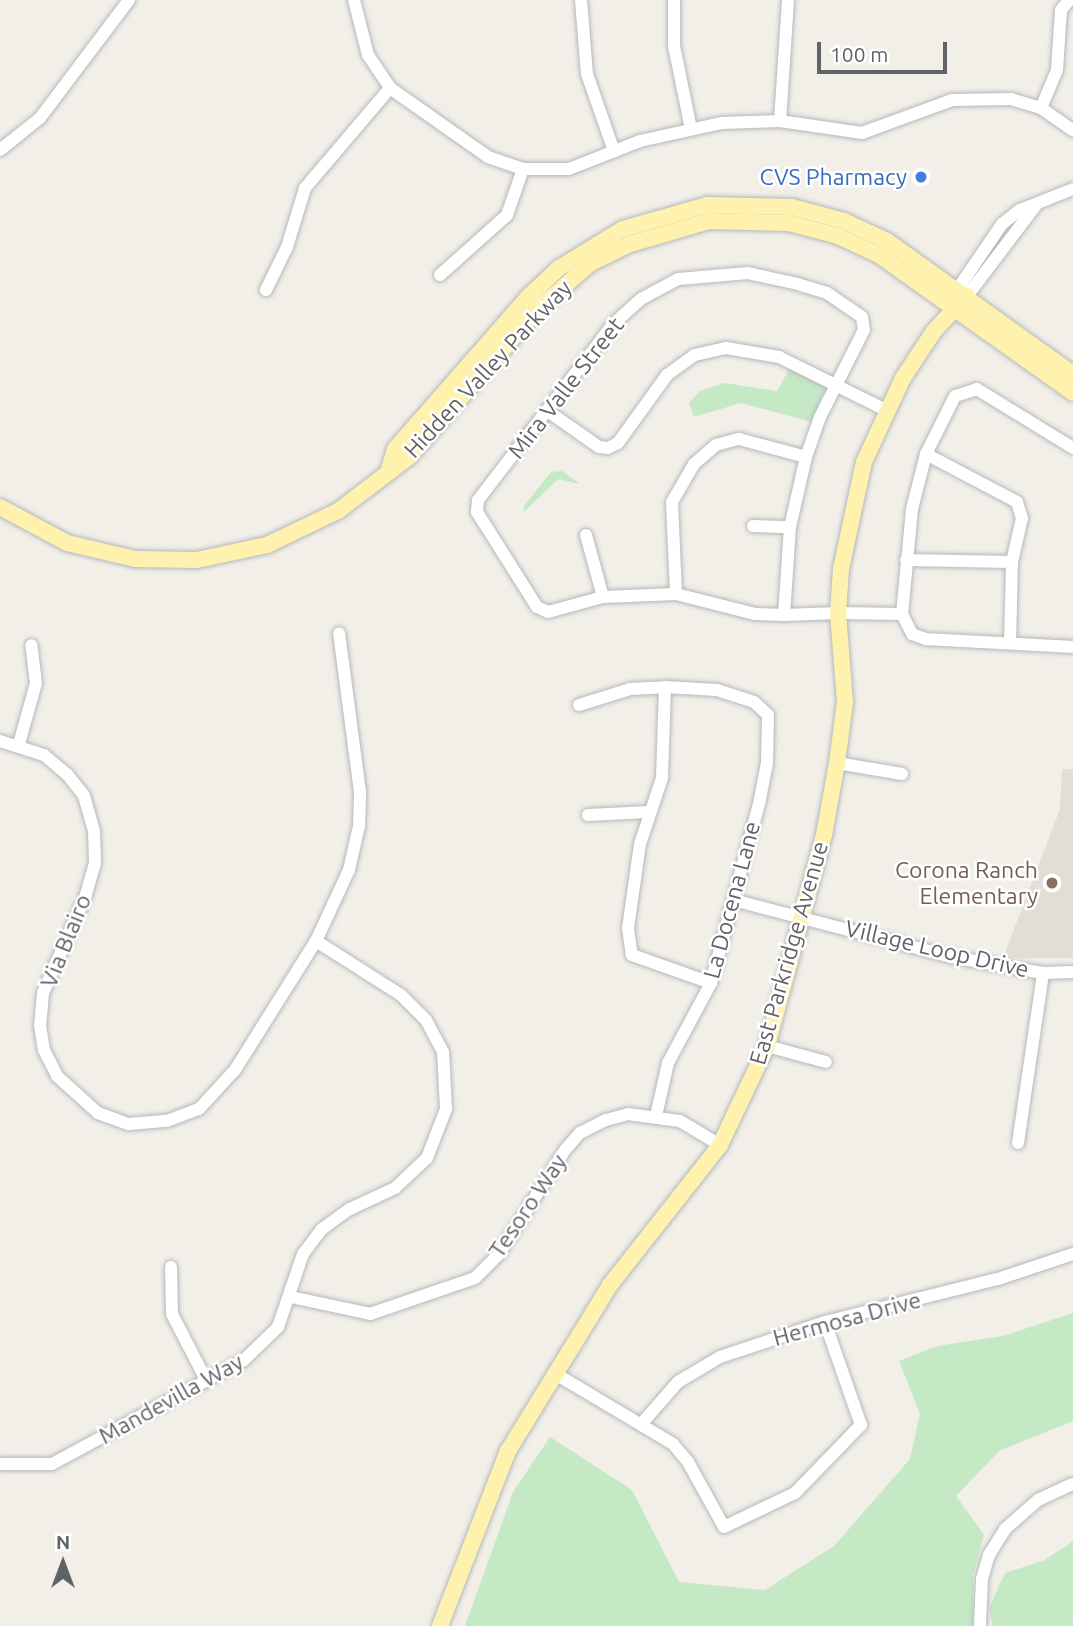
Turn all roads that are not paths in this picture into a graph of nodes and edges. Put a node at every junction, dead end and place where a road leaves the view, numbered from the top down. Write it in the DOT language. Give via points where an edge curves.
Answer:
graph roads {
  1 [pos="129,0"];
  2 [pos="354,0"];
  3 [pos="581,0"];
  4 [pos="674,0"];
  5 [pos="788,0"];
  6 [pos="1069,0"];
  7 [pos="390,88"];
  8 [pos="1041,108"];
  9 [pos="780,121"];
  10 [pos="691,129"];
  11 [pos="1073,130"];
  12 [pos="0,150"];
  13 [pos="614,151"];
  14 [pos="523,169"];
  15 [pos="1073,189"];
  16 [pos="440,275"];
  17 [pos="266,290"];
  18 [pos="960,297"];
  19 [pos="1073,374"];
  20 [pos="837,385"];
  21 [pos="1073,393"];
  22 [pos="886,410"];
  23 [pos="549,412"];
  24 [pos="1073,448"];
  25 [pos="926,454"];
  26 [pos="806,457"];
  27 [pos="0,507"];
  28 [pos="753,526"];
  29 [pos="790,527"];
  30 [pos="586,535"];
  31 [pos="905,560"];
  32 [pos="1012,562"];
  33 [pos="676,594"];
  34 [pos="603,597"];
  35 [pos="838,612"];
  36 [pos="902,614"];
  37 [pos="784,615"];
  38 [pos="338,633"];
  39 [pos="1010,642"];
  40 [pos="32,645"];
  41 [pos="1073,647"];
  42 [pos="665,687"];
  43 [pos="579,705"];
  44 [pos="0,741"];
  45 [pos="19,744"];
  46 [pos="837,764"];
  47 [pos="902,774"];
  48 [pos="648,812"];
  49 [pos="588,815"];
  50 [pos="733,900"];
  51 [pos="802,917"];
  52 [pos="316,941"];
  53 [pos="1073,972"];
  54 [pos="1043,973"];
  55 [pos="711,984"];
  56 [pos="767,1046"];
  57 [pos="826,1062"];
  58 [pos="656,1116"];
  59 [pos="1018,1143"];
  60 [pos="720,1145"];
  61 [pos="1073,1254"];
  62 [pos="171,1267"];
  63 [pos="291,1297"];
  64 [pos="825,1322"];
  65 [pos="554,1373"];
  66 [pos="205,1378"];
  67 [pos="643,1422"];
  68 [pos="0,1464"];
  69 [pos="1073,1484"];
  70 [pos="440,1626"];
  71 [pos="980,1626"];
  1 -- 12 [label="street" via="40,118"];
  2 -- 7 [label="street" via="368,55"];
  3 -- 13 [label="street" via="587,74"];
  4 -- 10 [label="street" via="674,46"];
  5 -- 9 [label="street"];
  6 -- 8 [label="street" via="1061,10 1057,70"];
  7 -- 14 [label="street" via="488,157"];
  7 -- 17 [label="street" via="305,188 287,247"];
  8 -- 9 [label="street" via="1011,99 952,100 862,133"];
  8 -- 11 [label="street"];
  9 -- 10 [label="street"];
  10 -- 13 [label="street"];
  13 -- 14 [label="street" via="569,169"];
  14 -- 16 [label="street" via="507,215"];
  15 -- 18 [label="street" via="1036,205"];
  18 -- 19 [label="main road, Hidden Valley Parkway"];
  18 -- 21 [label="main road, Hidden Valley Parkway"];
  18 -- 22 [label="main road, East Parkridge Avenue"];
  18 -- 27 [label="main road, Hidden Valley Parkway" via="887,242 844,221 792,207 707,205 668,214 582,250 551,275 395,449 389,470 367,490 307,528 267,545 197,560 135,559 101,554 36,529"];
  20 -- 22 [label="street"];
  20 -- 23 [label="street" via="779,357 726,348 695,355 667,375 618,443 599,447"];
  20 -- 23 [label="street, Mira Valle Street" via="864,330 862,317 827,293 748,273 678,279 641,299 614,323"];
  20 -- 26 [label="street"];
  22 -- 35 [label="main road, East Parkridge Avenue" via="864,462 849,521"];
  23 -- 34 [label="street, Mira Valle Street" via="478,500 477,512 537,607 548,612"];
  24 -- 25 [label="street" via="987,394 966,389 944,414"];
  25 -- 31 [label="street"];
  25 -- 32 [label="street" via="1017,502 1022,518"];
  26 -- 29 [label="street"];
  26 -- 33 [label="street" via="739,439 716,446 694,464 672,502"];
  28 -- 29 [label="street"];
  29 -- 37 [label="street"];
  30 -- 34 [label="street"];
  31 -- 32 [label="street"];
  31 -- 36 [label="street"];
  32 -- 39 [label="street"];
  33 -- 34 [label="street"];
  33 -- 37 [label="street" via="755,614"];
  35 -- 36 [label="street"];
  35 -- 37 [label="street"];
  35 -- 46 [label="main road, East Parkridge Avenue" via="845,702"];
  36 -- 39 [label="street" via="912,634 926,639"];
  38 -- 52 [label="street, Via Blairo" via="357,748 359,826 349,870"];
  39 -- 41 [label="street"];
  40 -- 45 [label="street" via="36,683"];
  42 -- 43 [label="street" via="630,689"];
  42 -- 48 [label="street" via="662,778"];
  42 -- 50 [label="street, La Docena Lane" via="717,691 754,702 768,715 767,763"];
  44 -- 45 [label="street, Via Blairo"];
  45 -- 52 [label="street, Via Blairo" via="44,755 67,774 84,796 94,832 95,863 86,895 43,993 40,1025 44,1050 57,1076 98,1113 129,1124 167,1121 199,1109 235,1070"];
  46 -- 47 [label="street"];
  46 -- 51 [label="main road, East Parkridge Avenue"];
  48 -- 49 [label="street"];
  48 -- 55 [label="street" via="629,902 632,955"];
  50 -- 51 [label="street, Village Loop Drive"];
  50 -- 55 [label="street, La Docena Lane"];
  51 -- 54 [label="street, Village Loop Drive" via="952,957"];
  51 -- 56 [label="main road, East Parkridge Avenue"];
  52 -- 63 [label="street, Mandevilla Way" via="401,995 426,1020 443,1052 448,1081 446,1109 427,1158 395,1188 350,1209 322,1229 303,1254"];
  53 -- 54 [label="street, Village Loop Drive"];
  54 -- 59 [label="street"];
  55 -- 58 [label="street, La Docena Lane" via="668,1063"];
  56 -- 57 [label="street"];
  56 -- 60 [label="main road, East Parkridge Avenue"];
  58 -- 60 [label="street, Tesoro Way" via="680,1121"];
  58 -- 63 [label="street, Tesoro Way" via="628,1114 580,1133 499,1254 475,1278 370,1314"];
  60 -- 65 [label="main road, East Parkridge Avenue" via="618,1273"];
  61 -- 64 [label="street, Hermosa Drive" via="998,1279"];
  62 -- 66 [label="street" via="172,1314"];
  63 -- 66 [label="street, Mandevilla Way" via="263,1345 244,1360"];
  64 -- 67 [label="street, Hermosa Drive" via="720,1357 678,1382"];
  64 -- 67 [label="street" via="861,1425 794,1493 724,1527 688,1462"];
  65 -- 67 [label="street"];
  65 -- 70 [label="main road, East Parkridge Avenue" via="508,1451"];
  66 -- 68 [label="street, Mandevilla Way" via="52,1464"];
  69 -- 71 [label="street" via="1038,1500 1005,1529 989,1555 982,1579"];
}
